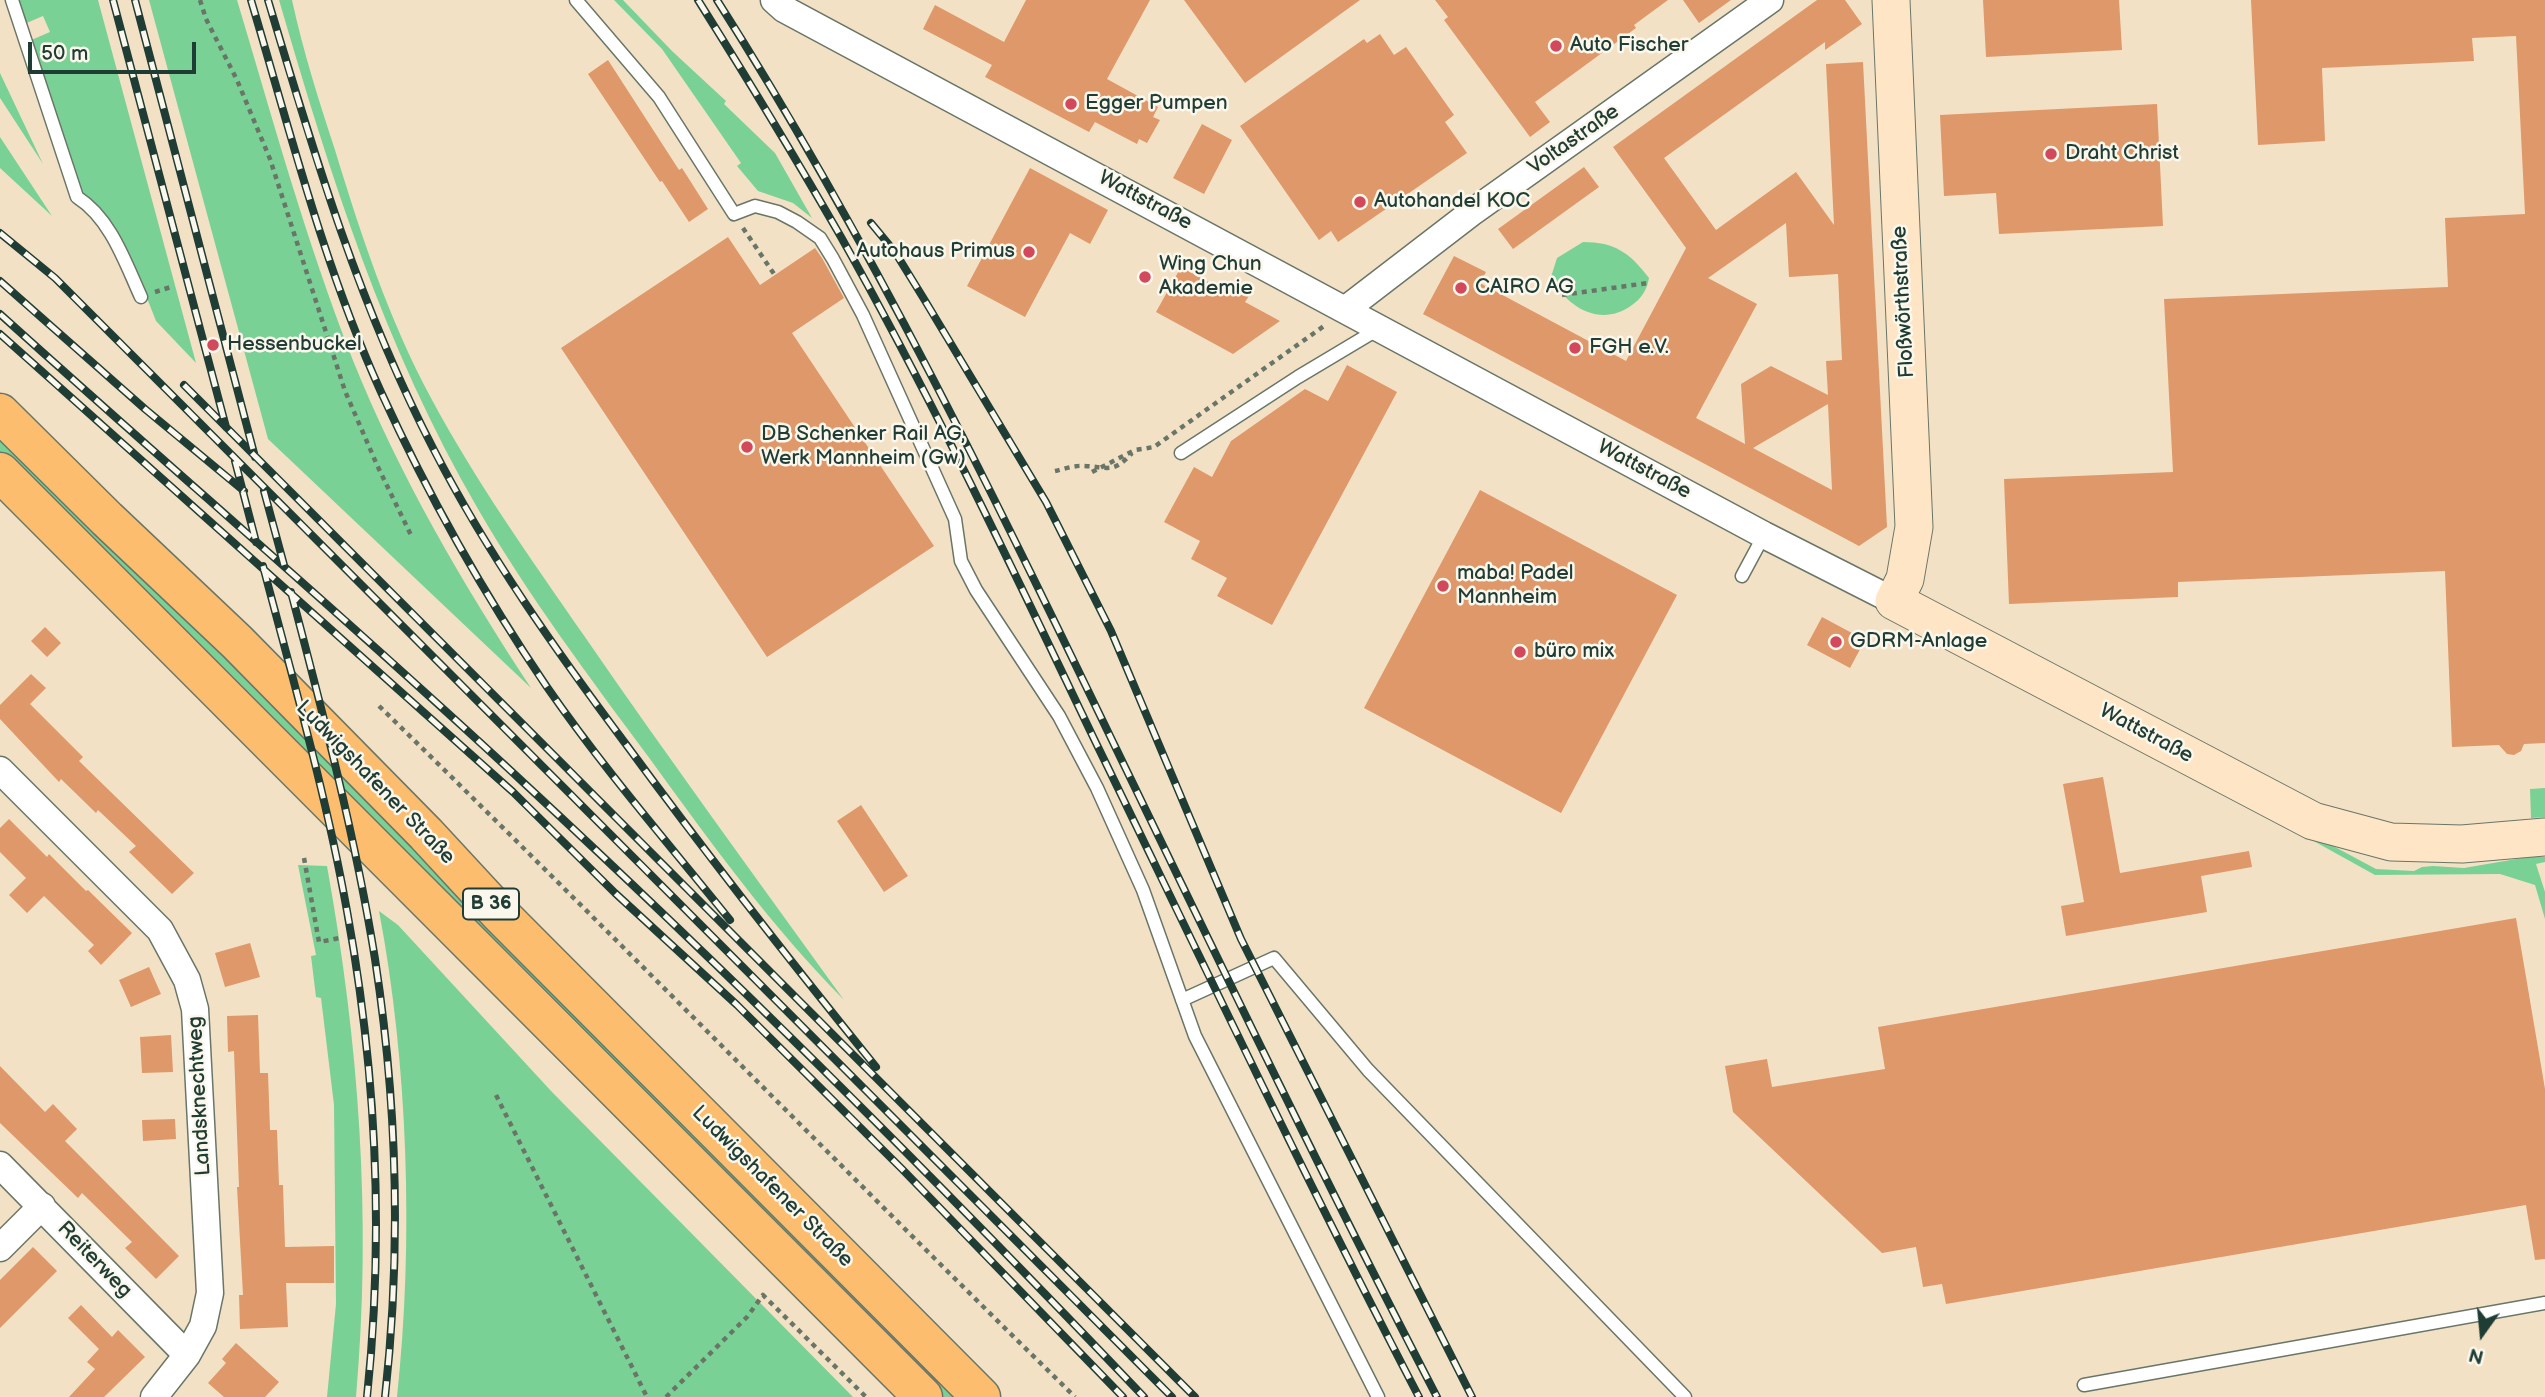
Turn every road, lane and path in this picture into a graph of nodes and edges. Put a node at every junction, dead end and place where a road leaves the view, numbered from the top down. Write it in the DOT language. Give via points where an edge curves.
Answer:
graph roads {
  1 [pos="12,0"];
  2 [pos="200,0"];
  3 [pos="576,0"];
  4 [pos="774,0"];
  5 [pos="1770,0"];
  6 [pos="1891,0"];
  7 [pos="734,214"];
  8 [pos="774,274"];
  9 [pos="1648,283"];
  10 [pos="174,286"];
  11 [pos="1562,295"];
  12 [pos="145,296"];
  13 [pos="1346,309"];
  14 [pos="1380,328"];
  15 [pos="0,413"];
  16 [pos="1135,450"];
  17 [pos="1181,453"];
  18 [pos="1055,471"];
  19 [pos="0,472"];
  20 [pos="1092,472"];
  21 [pos="411,535"];
  22 [pos="1764,535"];
  23 [pos="1742,576"];
  24 [pos="1894,601"];
  25 [pos="379,706"];
  26 [pos="0,770"];
  27 [pos="2545,837"];
  28 [pos="304,858"];
  29 [pos="340,938"];
  30 [pos="1182,1000"];
  31 [pos="496,1095"];
  32 [pos="0,1165"];
  33 [pos="42,1206"];
  34 [pos="0,1248"];
  35 [pos="2545,1303"];
  36 [pos="187,1355"];
  37 [pos="2084,1385"];
  38 [pos="154,1397"];
  39 [pos="647,1397"];
  40 [pos="666,1397"];
  41 [pos="866,1397"];
  42 [pos="923,1397"];
  43 [pos="981,1397"];
  44 [pos="1074,1397"];
  45 [pos="1378,1397"];
  46 [pos="1685,1397"];
  1 -- 12 [label="lane" via="77,197 112,233"];
  2 -- 21 [label="path" via="270,159 345,391"];
  3 -- 7 [label="lane" via="659,97"];
  4 -- 13 [label="street, Wattstraße"];
  5 -- 13 [label="street, Voltastraße" via="1471,213"];
  6 -- 24 [label="street, Floßwörthstraße" via="1914,527 1905,579"];
  7 -- 8 [label="path"];
  7 -- 30 [label="lane" via="755,206 778,212 820,238 833,259 955,519 961,561 1059,716 1097,788 1143,890"];
  9 -- 11 [label="path"];
  10 -- 12 [label="path"];
  13 -- 14 [label="street, Wattstraße"];
  13 -- 16 [label="path" via="1154,447"];
  14 -- 17 [label="lane"];
  14 -- 22 [label="street, Wattstraße"];
  15 -- 43 [label="main road, Ludwigshafener Straße / B 36" via="237,642"];
  16 -- 18 [label="path" via="1124,462 1105,470 1083,466"];
  16 -- 20 [label="path"];
  19 -- 42 [label="main road, Ludwigshafener Straße / B 36"];
  22 -- 23 [label="lane"];
  22 -- 24 [label="street, Wattstraße"];
  24 -- 27 [label="street, Wattstraße" via="2313,821 2391,842 2462,844"];
  25 -- 44 [label="path"];
  26 -- 36 [label="street, Landsknechtweg" via="160,930 187,980 198,1038 210,1293 203,1326"];
  28 -- 29 [label="path" via="319,942"];
  30 -- 45 [label="lane" via="1195,1036"];
  30 -- 46 [label="lane" via="1274,958 1368,1070"];
  31 -- 39 [label="path"];
  32 -- 33 [label="street, Reiterweg"];
  33 -- 34 [label="street"];
  33 -- 36 [label="street, Reiterweg"];
  35 -- 37 [label="lane"];
  36 -- 38 [label="street, Landsknechtweg"];
  40 -- 41 [label="path" via="747,1317 763,1295"];
}
